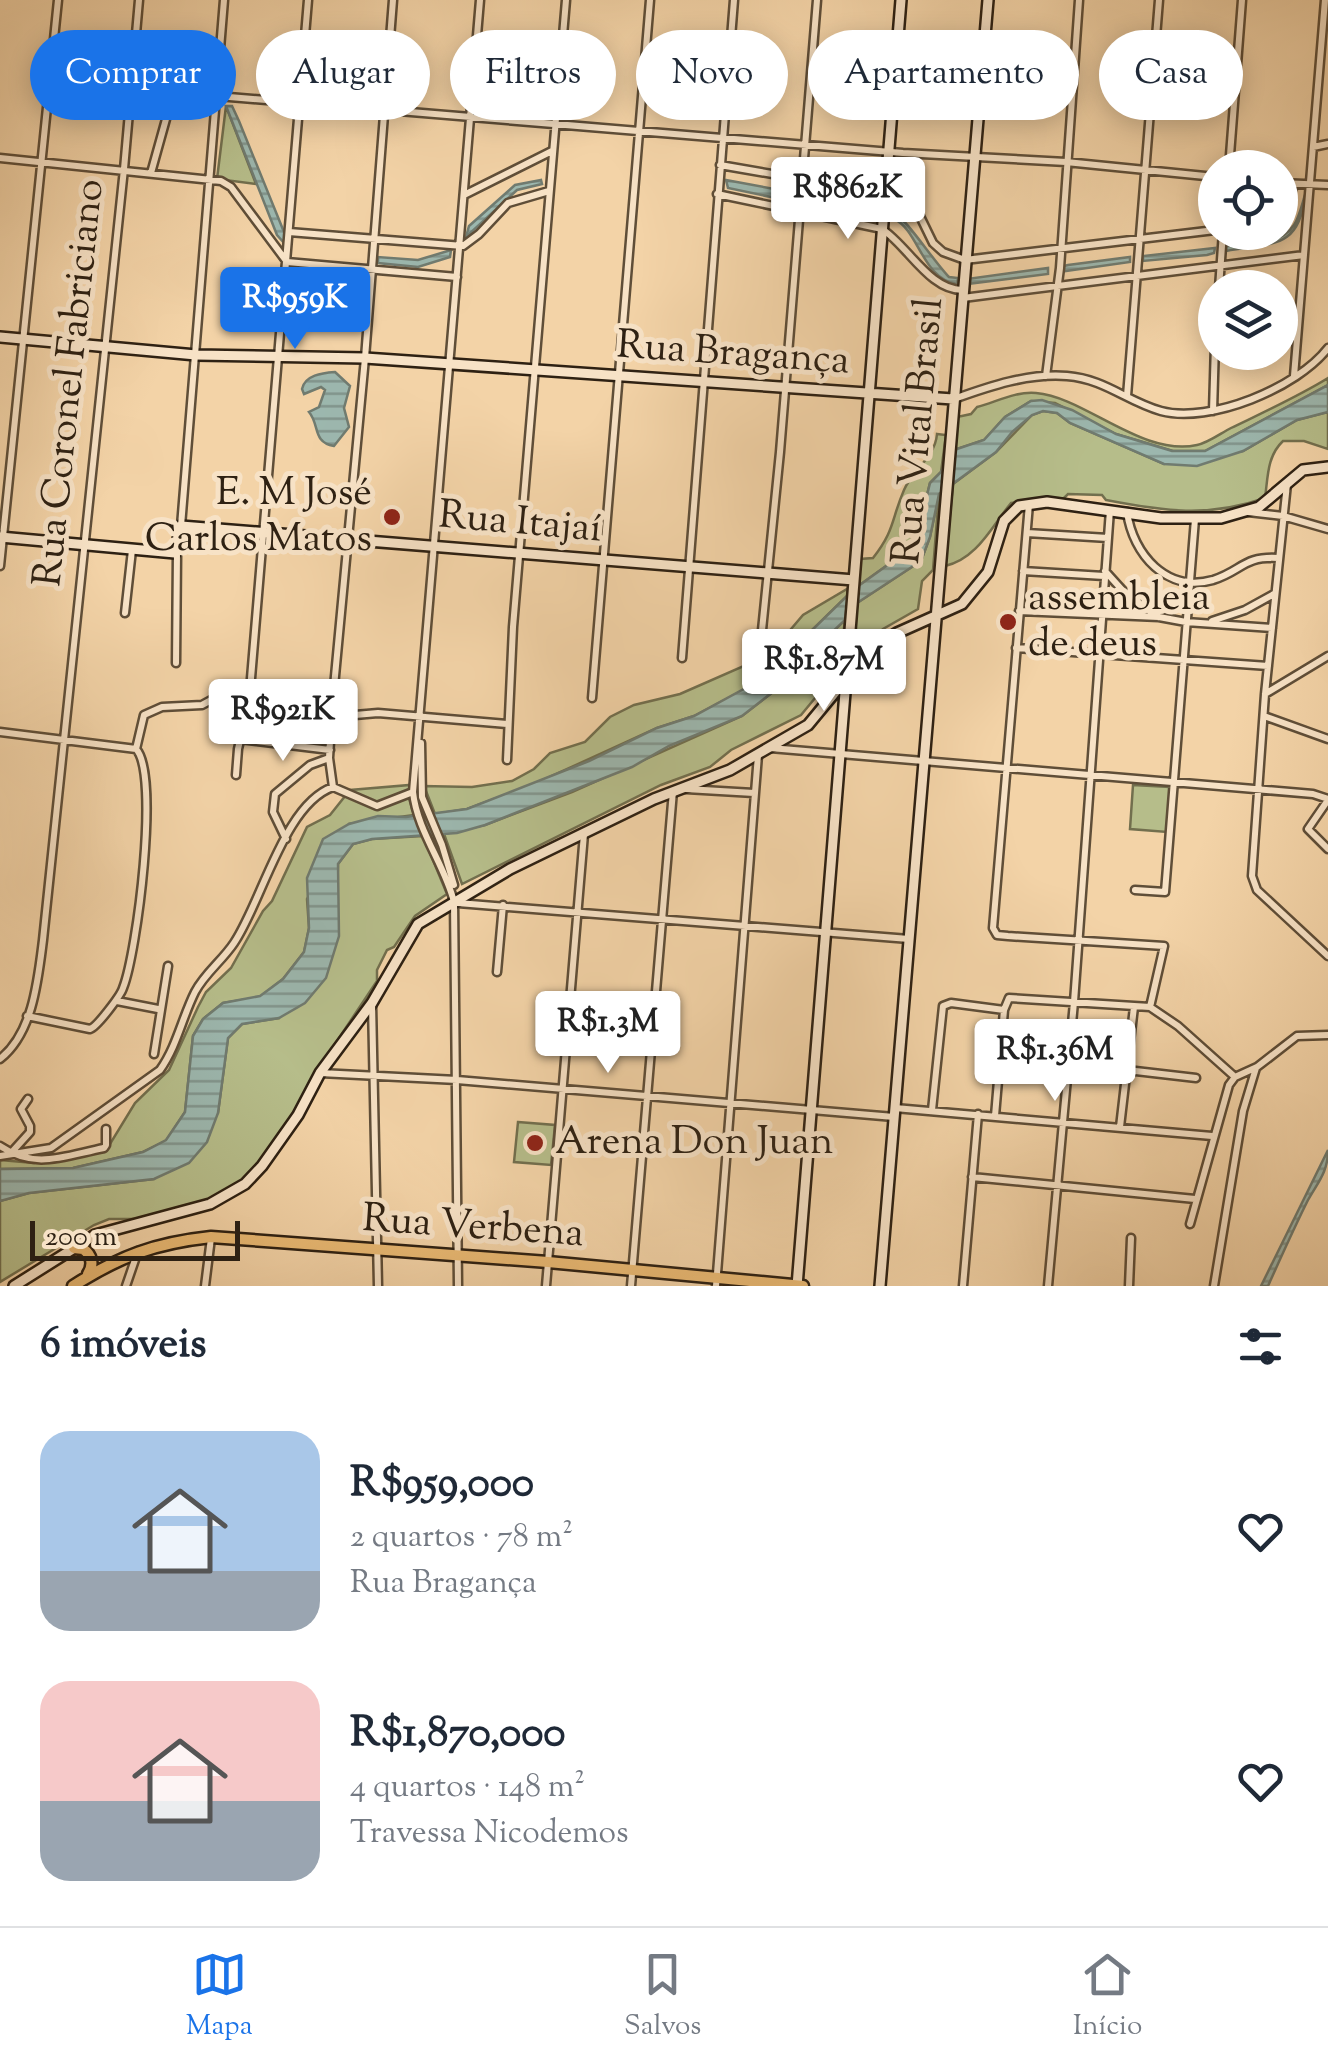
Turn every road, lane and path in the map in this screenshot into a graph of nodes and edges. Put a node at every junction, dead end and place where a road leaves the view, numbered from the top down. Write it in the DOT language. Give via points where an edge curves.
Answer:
graph roads {
  1 [pos="58,0"];
  2 [pos="138,0"];
  3 [pos="224,0"];
  4 [pos="308,0"];
  5 [pos="393,0"];
  6 [pos="480,0"];
  7 [pos="566,0"];
  8 [pos="650,0"];
  9 [pos="734,0"];
  10 [pos="816,0"];
  11 [pos="901,0"];
  12 [pos="988,0"];
  13 [pos="1079,0"];
  14 [pos="1159,0"];
  15 [pos="1242,0"];
  16 [pos="1325,0"];
  17 [pos="55,30"];
  18 [pos="136,30"];
  19 [pos="222,30"];
  20 [pos="306,30"];
  21 [pos="391,30"];
  22 [pos="478,30"];
  23 [pos="46,120"];
  24 [pos="128,120"];
  25 [pos="166,120"];
  26 [pos="217,120"];
  27 [pos="299,120"];
  28 [pos="383,120"];
  29 [pos="471,120"];
  30 [pos="509,120"];
  31 [pos="556,125"];
  32 [pos="639,130"];
  33 [pos="722,138"];
  34 [pos="806,144"];
  35 [pos="1328,144"];
  36 [pos="1313,147"];
  37 [pos="554,150"];
  38 [pos="1230,150"];
  39 [pos="888,151"];
  40 [pos="0,158"];
  41 [pos="974,158"];
  42 [pos="42,161"];
  43 [pos="1066,162"];
  44 [pos="720,164"];
  45 [pos="124,169"];
  46 [pos="1146,171"];
  47 [pos="151,173"];
  48 [pos="1198,176"];
  49 [pos="212,179"];
  50 [pos="802,181"];
  51 [pos="1310,183"];
  52 [pos="1298,184"];
  53 [pos="1328,185"];
  54 [pos="550,191"];
  55 [pos="884,192"];
  56 [pos="717,194"];
  57 [pos="464,195"];
  58 [pos="799,214"];
  59 [pos="882,229"];
  60 [pos="290,232"];
  61 [pos="1198,232"];
  62 [pos="374,238"];
  63 [pos="1140,239"];
  64 [pos="1060,246"];
  65 [pos="460,247"];
  66 [pos="1221,250"];
  67 [pos="1304,255"];
  68 [pos="965,260"];
  69 [pos="287,262"];
  70 [pos="1220,266"];
  71 [pos="371,270"];
  72 [pos="1220,270"];
  73 [pos="1137,276"];
  74 [pos="458,277"];
  75 [pos="1056,284"];
  76 [pos="962,294"];
  77 [pos="0,337"];
  78 [pos="24,340"];
  79 [pos="106,347"];
  80 [pos="1328,348"];
  81 [pos="196,355"];
  82 [pos="276,356"];
  83 [pos="365,358"];
  84 [pos="451,364"];
  85 [pos="534,370"];
  86 [pos="1214,370"];
  87 [pos="1046,376"];
  88 [pos="618,377"];
  89 [pos="1294,378"];
  90 [pos="702,383"];
  91 [pos="786,390"];
  92 [pos="868,396"];
  93 [pos="1127,396"];
  94 [pos="953,399"];
  95 [pos="1213,411"];
  96 [pos="1328,467"];
  97 [pos="1287,484"];
  98 [pos="1030,503"];
  99 [pos="1110,510"];
  100 [pos="1127,511"];
  101 [pos="1248,512"];
  102 [pos="1283,516"];
  103 [pos="1195,518"];
  104 [pos="181,526"];
  105 [pos="1328,529"];
  106 [pos="263,532"];
  107 [pos="1027,533"];
  108 [pos="1,537"];
  109 [pos="1108,538"];
  110 [pos="349,539"];
  111 [pos="83,547"];
  112 [pos="436,548"];
  113 [pos="132,550"];
  114 [pos="177,553"];
  115 [pos="520,554"];
  116 [pos="1278,558"];
  117 [pos="604,562"];
  118 [pos="0,566"];
  119 [pos="688,568"];
  120 [pos="1023,571"];
  121 [pos="769,573"];
  122 [pos="1105,573"];
  123 [pos="1189,582"];
  124 [pos="854,584"];
  125 [pos="1275,594"];
  126 [pos="1019,611"];
  127 [pos="125,613"];
  128 [pos="935,616"];
  129 [pos="1100,616"];
  130 [pos="1160,617"];
  131 [pos="1186,622"];
  132 [pos="1212,622"];
  133 [pos="1272,628"];
  134 [pos="1016,648"];
  135 [pos="760,650"];
  136 [pos="1098,656"];
  137 [pos="1328,656"];
  138 [pos="682,658"];
  139 [pos="1182,661"];
  140 [pos="176,663"];
  141 [pos="1268,666"];
  142 [pos="846,677"];
  143 [pos="1265,694"];
  144 [pos="592,698"];
  145 [pos="248,705"];
  146 [pos="332,712"];
  147 [pos="1264,716"];
  148 [pos="421,718"];
  149 [pos="507,724"];
  150 [pos="0,732"];
  151 [pos="420,737"];
  152 [pos="240,739"];
  153 [pos="1328,739"];
  154 [pos="64,741"];
  155 [pos="769,748"];
  156 [pos="136,750"];
  157 [pos="330,754"];
  158 [pos="758,754"];
  159 [pos="840,754"];
  160 [pos="507,760"];
  161 [pos="924,761"];
  162 [pos="1006,768"];
  163 [pos="236,775"];
  164 [pos="1090,775"];
  165 [pos="1173,782"];
  166 [pos="333,787"];
  167 [pos="1258,789"];
  168 [pos="678,790"];
  169 [pos="413,792"];
  170 [pos="754,793"];
  171 [pos="1328,800"];
  172 [pos="584,834"];
  173 [pos="286,839"];
  174 [pos="438,846"];
  175 [pos="1328,849"];
  176 [pos="1135,890"];
  177 [pos="454,902"];
  178 [pos="502,905"];
  179 [pos="578,910"];
  180 [pos="661,917"];
  181 [pos="745,926"];
  182 [pos="826,933"];
  183 [pos="910,939"];
  184 [pos="1078,940"];
  185 [pos="1328,956"];
  186 [pos="168,966"];
  187 [pos="496,972"];
  188 [pos="116,1000"];
  189 [pos="1074,1002"];
  190 [pos="372,1003"];
  191 [pos="1134,1007"];
  192 [pos="1150,1008"];
  193 [pos="159,1009"];
  194 [pos="1004,1010"];
  195 [pos="27,1016"];
  196 [pos="1328,1035"];
  197 [pos="154,1054"];
  198 [pos="0,1059"];
  199 [pos="1257,1067"];
  200 [pos="1127,1070"];
  201 [pos="320,1073"];
  202 [pos="375,1075"];
  203 [pos="1235,1076"];
  204 [pos="1196,1078"];
  205 [pos="457,1080"];
  206 [pos="563,1091"];
  207 [pos="647,1096"];
  208 [pos="28,1099"];
  209 [pos="729,1103"];
  210 [pos="809,1110"];
  211 [pos="932,1110"];
  212 [pos="895,1112"];
  213 [pos="978,1114"];
  214 [pos="995,1116"];
  215 [pos="1062,1123"];
  216 [pos="1120,1127"];
  217 [pos="106,1129"];
  218 [pos="1212,1136"];
  219 [pos="0,1146"];
  220 [pos="10,1154"];
  221 [pos="0,1156"];
  222 [pos="972,1177"];
  223 [pos="1056,1185"];
  224 [pos="1196,1199"];
  225 [pos="1190,1224"];
  226 [pos="211,1237"];
  227 [pos="1131,1238"];
  228 [pos="74,1248"];
  229 [pos="138,1250"];
  230 [pos="377,1251"];
  231 [pos="459,1256"];
  232 [pos="548,1262"];
  233 [pos="632,1270"];
  234 [pos="86,1278"];
  235 [pos="717,1283"];
  236 [pos="14,1286"];
  237 [pos="72,1286"];
  238 [pos="126,1286"];
  239 [pos="205,1286"];
  240 [pos="378,1286"];
  241 [pos="458,1286"];
  242 [pos="546,1286"];
  243 [pos="631,1286"];
  244 [pos="799,1286"];
  245 [pos="880,1286"];
  246 [pos="963,1286"];
  247 [pos="1048,1286"];
  248 [pos="1129,1286"];
  249 [pos="1214,1286"];
  1 -- 17 [label="street"];
  2 -- 18 [label="street, Rua Coronel Fabriciano"];
  3 -- 19 [label="street"];
  4 -- 20 [label="street"];
  5 -- 21 [label="street"];
  6 -- 22 [label="street"];
  7 -- 31 [label="street"];
  8 -- 32 [label="street"];
  9 -- 33 [label="street"];
  10 -- 34 [label="street"];
  11 -- 39 [label="street"];
  12 -- 41 [label="street, Rua Vital Brasil"];
  13 -- 43 [label="street"];
  14 -- 46 [label="street"];
  15 -- 38 [label="street"];
  16 -- 36 [label="street"];
  23 -- 42 [label="street"];
  24 -- 45 [label="street, Rua Coronel Fabriciano"];
  25 -- 47 [label="street"];
  26 -- 49 [label="street"];
  27 -- 60 [label="street"];
  28 -- 62 [label="street"];
  29 -- 57 [label="street"];
  30 -- 31 [label="street"];
  31 -- 32 [label="street"];
  31 -- 37 [label="street"];
  32 -- 33 [label="street"];
  32 -- 88 [label="street"];
  33 -- 34 [label="street"];
  33 -- 44 [label="street"];
  34 -- 39 [label="street"];
  34 -- 50 [label="street"];
  35 -- 36 [label="street"];
  36 -- 51 [label="street"];
  37 -- 54 [label="street"];
  37 -- 57 [label="street"];
  39 -- 41 [label="street"];
  39 -- 55 [label="street"];
  40 -- 42 [label="street"];
  41 -- 43 [label="street"];
  41 -- 68 [label="street, Rua Vital Brasil"];
  42 -- 45 [label="street"];
  42 -- 78 [label="street"];
  43 -- 46 [label="street"];
  43 -- 64 [label="street"];
  44 -- 50 [label="street"];
  44 -- 56 [label="street"];
  45 -- 47 [label="street"];
  45 -- 79 [label="street, Rua Coronel Fabriciano"];
  46 -- 48 [label="street"];
  46 -- 63 [label="street"];
  47 -- 49 [label="street"];
  49 -- 69 [label="street" via="232,187"];
  49 -- 81 [label="street"];
  50 -- 55 [label="street"];
  50 -- 58 [label="street"];
  51 -- 52 [label="street"];
  51 -- 53 [label="street"];
  51 -- 67 [label="street"];
  54 -- 65 [label="street" via="508,203"];
  54 -- 85 [label="street"];
  55 -- 59 [label="street"];
  55 -- 68 [label="street" via="914,204 933,243"];
  56 -- 58 [label="street"];
  56 -- 90 [label="street"];
  57 -- 65 [label="street"];
  58 -- 59 [label="street"];
  58 -- 91 [label="street"];
  59 -- 76 [label="street" via="943,288"];
  59 -- 92 [label="street"];
  60 -- 62 [label="street"];
  60 -- 69 [label="street"];
  61 -- 63 [label="street"];
  62 -- 65 [label="street"];
  62 -- 71 [label="street"];
  63 -- 64 [label="street"];
  63 -- 73 [label="street"];
  64 -- 68 [label="street"];
  64 -- 75 [label="street"];
  65 -- 74 [label="street"];
  66 -- 70 [label="street"];
  67 -- 70 [label="street"];
  67 -- 89 [label="street"];
  68 -- 76 [label="street, Rua Vital Brasil"];
  69 -- 71 [label="street"];
  69 -- 82 [label="street"];
  70 -- 72 [label="street"];
  70 -- 73 [label="street"];
  71 -- 74 [label="street"];
  71 -- 83 [label="street"];
  73 -- 75 [label="street"];
  73 -- 93 [label="street"];
  74 -- 84 [label="street"];
  75 -- 76 [label="street"];
  75 -- 87 [label="street"];
  76 -- 94 [label="street, Rua Vital Brasil"];
  77 -- 78 [label="street, Rua Bragança"];
  78 -- 79 [label="street, Rua Bragança"];
  78 -- 108 [label="street"];
  79 -- 81 [label="street, Rua Bragança"];
  79 -- 111 [label="street, Rua Coronel Fabriciano"];
  80 -- 89 [label="street, Rua Bragança"];
  81 -- 82 [label="street, Rua Bragança"];
  81 -- 104 [label="street"];
  82 -- 83 [label="street, Rua Bragança"];
  82 -- 106 [label="street"];
  83 -- 84 [label="street, Rua Bragança"];
  83 -- 110 [label="street"];
  84 -- 85 [label="street, Rua Bragança"];
  84 -- 112 [label="street"];
  85 -- 88 [label="street, Rua Bragança"];
  85 -- 115 [label="street"];
  86 -- 95 [label="street"];
  87 -- 93 [label="street, Rua Bragança" via="1096,382"];
  87 -- 94 [label="street, Rua Bragança"];
  88 -- 90 [label="street, Rua Bragança"];
  88 -- 117 [label="street"];
  89 -- 95 [label="street, Rua Bragança"];
  90 -- 91 [label="street, Rua Bragança"];
  90 -- 119 [label="street"];
  91 -- 92 [label="street, Rua Bragança"];
  91 -- 121 [label="street"];
  92 -- 94 [label="street, Rua Bragança"];
  92 -- 124 [label="street"];
  93 -- 95 [label="street, Rua Bragança" via="1175,414"];
  94 -- 128 [label="street, Rua Vital Brasil"];
  96 -- 97 [label="street" via="1302,470"];
  97 -- 101 [label="street"];
  97 -- 102 [label="street"];
  98 -- 99 [label="street"];
  98 -- 107 [label="street"];
  98 -- 128 [label="street" via="1004,521 975,590"];
  99 -- 100 [label="street"];
  99 -- 109 [label="street"];
  100 -- 103 [label="street"];
  100 -- 123 [label="street" via="1146,560"];
  101 -- 102 [label="street"];
  101 -- 103 [label="street"];
  102 -- 105 [label="street"];
  102 -- 116 [label="street"];
  103 -- 123 [label="street"];
  104 -- 106 [label="street, Rua Itajaí"];
  104 -- 114 [label="street"];
  106 -- 110 [label="street, Rua Itajaí"];
  106 -- 145 [label="street"];
  107 -- 109 [label="street"];
  107 -- 120 [label="street"];
  108 -- 111 [label="street"];
  108 -- 118 [label="street"];
  109 -- 122 [label="street"];
  110 -- 112 [label="street, Rua Itajaí"];
  110 -- 146 [label="street"];
  111 -- 113 [label="street"];
  111 -- 154 [label="street, Rua Coronel Fabriciano"];
  112 -- 115 [label="street, Rua Itajaí"];
  112 -- 148 [label="street"];
  113 -- 114 [label="street"];
  113 -- 127 [label="street"];
  114 -- 140 [label="street"];
  115 -- 117 [label="street, Rua Itajaí"];
  115 -- 149 [label="street"];
  116 -- 123 [label="street" via="1257,557 1226,576"];
  116 -- 125 [label="street"];
  117 -- 119 [label="street, Rua Itajaí"];
  117 -- 144 [label="street"];
  119 -- 121 [label="street, Rua Itajaí"];
  119 -- 138 [label="street"];
  120 -- 122 [label="street"];
  120 -- 126 [label="street"];
  121 -- 124 [label="street, Rua Itajaí"];
  121 -- 135 [label="street"];
  122 -- 129 [label="street"];
  122 -- 130 [label="street"];
  123 -- 131 [label="street"];
  124 -- 142 [label="street"];
  125 -- 132 [label="street"];
  125 -- 133 [label="street"];
  126 -- 129 [label="street"];
  126 -- 134 [label="street"];
  128 -- 142 [label="street" via="883,640"];
  128 -- 161 [label="street, Rua Vital Brasil"];
  129 -- 130 [label="street"];
  129 -- 136 [label="street"];
  130 -- 131 [label="street"];
  131 -- 132 [label="street"];
  131 -- 139 [label="street"];
  132 -- 133 [label="street"];
  133 -- 141 [label="street"];
  134 -- 136 [label="street"];
  134 -- 162 [label="street"];
  136 -- 139 [label="street"];
  136 -- 164 [label="street"];
  137 -- 143 [label="street"];
  139 -- 141 [label="street"];
  139 -- 165 [label="street"];
  141 -- 143 [label="street"];
  142 -- 155 [label="street" via="819,715"];
  142 -- 159 [label="street"];
  143 -- 147 [label="street"];
  145 -- 146 [label="street"];
  145 -- 152 [label="street"];
  145 -- 156 [label="street" via="213,699 148,711"];
  146 -- 148 [label="street"];
  146 -- 157 [label="street"];
  147 -- 153 [label="street"];
  147 -- 167 [label="street"];
  148 -- 149 [label="street"];
  148 -- 151 [label="street"];
  149 -- 160 [label="street"];
  150 -- 154 [label="street"];
  151 -- 169 [label="street"];
  151 -- 174 [label="street" via="420,787"];
  152 -- 157 [label="street"];
  152 -- 163 [label="street"];
  154 -- 156 [label="street"];
  154 -- 195 [label="street, Rua Coronel Fabriciano" via="38,978"];
  155 -- 158 [label="street"];
  155 -- 159 [label="street"];
  156 -- 188 [label="street" via="148,798 137,930"];
  157 -- 166 [label="street"];
  157 -- 173 [label="street" via="275,794 273,812"];
  158 -- 168 [label="street"];
  158 -- 170 [label="street"];
  159 -- 161 [label="street"];
  159 -- 182 [label="street"];
  161 -- 162 [label="street"];
  161 -- 183 [label="street, Rua Vital Brasil"];
  162 -- 164 [label="street"];
  162 -- 184 [label="street" via="993,928 997,934"];
  164 -- 165 [label="street"];
  164 -- 184 [label="street"];
  165 -- 167 [label="street"];
  165 -- 176 [label="street" via="1164,892"];
  166 -- 169 [label="street" via="377,806"];
  166 -- 173 [label="street" via="307,806"];
  167 -- 171 [label="street"];
  167 -- 185 [label="street" via="1252,882"];
  168 -- 170 [label="street"];
  168 -- 172 [label="street"];
  168 -- 180 [label="street"];
  169 -- 174 [label="street"];
  170 -- 181 [label="street"];
  171 -- 175 [label="street" via="1308,827"];
  172 -- 177 [label="street"];
  172 -- 179 [label="street"];
  173 -- 220 [label="street" via="234,944 195,992 160,1070 51,1148"];
  174 -- 177 [label="street"];
  177 -- 178 [label="street"];
  177 -- 190 [label="street" via="418,924"];
  177 -- 205 [label="street"];
  178 -- 179 [label="street"];
  178 -- 187 [label="street"];
  179 -- 180 [label="street"];
  179 -- 206 [label="street"];
  180 -- 181 [label="street"];
  180 -- 207 [label="street"];
  181 -- 182 [label="street"];
  181 -- 209 [label="street"];
  182 -- 183 [label="street"];
  182 -- 210 [label="street"];
  183 -- 212 [label="street, Rua Vital Brasil"];
  184 -- 189 [label="street"];
  184 -- 192 [label="street" via="1164,946"];
  186 -- 193 [label="street"];
  188 -- 193 [label="street"];
  188 -- 195 [label="street" via="90,1029"];
  189 -- 191 [label="street"];
  189 -- 194 [label="street" via="1010,998"];
  189 -- 215 [label="street"];
  190 -- 201 [label="street"];
  190 -- 202 [label="street"];
  191 -- 192 [label="street"];
  191 -- 200 [label="street"];
  192 -- 203 [label="street"];
  193 -- 197 [label="street"];
  194 -- 211 [label="street" via="943,1006"];
  194 -- 214 [label="street"];
  195 -- 198 [label="street, Rua Coronel Fabriciano" via="19,1040"];
  196 -- 199 [label="street" via="1296,1036"];
  199 -- 203 [label="street"];
  199 -- 249 [label="street" via="1242,1111"];
  200 -- 204 [label="street"];
  200 -- 216 [label="street"];
  201 -- 202 [label="street"];
  201 -- 228 [label="street" via="298,1115 240,1187 210,1204 107,1230"];
  202 -- 205 [label="street"];
  202 -- 230 [label="street"];
  203 -- 218 [label="street"];
  205 -- 206 [label="street"];
  205 -- 231 [label="street"];
  206 -- 207 [label="street"];
  206 -- 232 [label="street"];
  207 -- 209 [label="street"];
  207 -- 233 [label="street"];
  208 -- 220 [label="street" via="21,1110 30,1132"];
  209 -- 210 [label="street"];
  209 -- 235 [label="street"];
  210 -- 212 [label="street"];
  210 -- 244 [label="street"];
  211 -- 212 [label="street"];
  211 -- 213 [label="street"];
  212 -- 245 [label="street, Rua Vital Brasil"];
  213 -- 214 [label="street"];
  213 -- 222 [label="street"];
  214 -- 215 [label="street"];
  215 -- 216 [label="street"];
  215 -- 223 [label="street"];
  216 -- 218 [label="street"];
  217 -- 220 [label="street" via="104,1148 27,1162"];
  218 -- 224 [label="street"];
  219 -- 220 [label="street"];
  220 -- 221 [label="street"];
  222 -- 223 [label="street"];
  222 -- 246 [label="street"];
  223 -- 224 [label="street"];
  223 -- 247 [label="street"];
  224 -- 225 [label="street"];
  226 -- 229 [label="main road, Rua Verbena"];
  226 -- 230 [label="main road, Rua Verbena"];
  226 -- 239 [label="street"];
  227 -- 248 [label="street"];
  228 -- 234 [label="main road" via="90,1257"];
  228 -- 236 [label="street"];
  229 -- 234 [label="main road, Rua Verbena"];
  229 -- 238 [label="street"];
  230 -- 231 [label="main road, Rua Verbena"];
  230 -- 240 [label="street"];
  231 -- 232 [label="main road, Rua Verbena"];
  231 -- 241 [label="street"];
  232 -- 233 [label="main road, Rua Verbena"];
  232 -- 242 [label="street"];
  233 -- 235 [label="main road, Rua Verbena"];
  233 -- 243 [label="street"];
  234 -- 237 [label="main road, Rua Verbena"];
  235 -- 244 [label="main road, Rua Verbena"];
}
